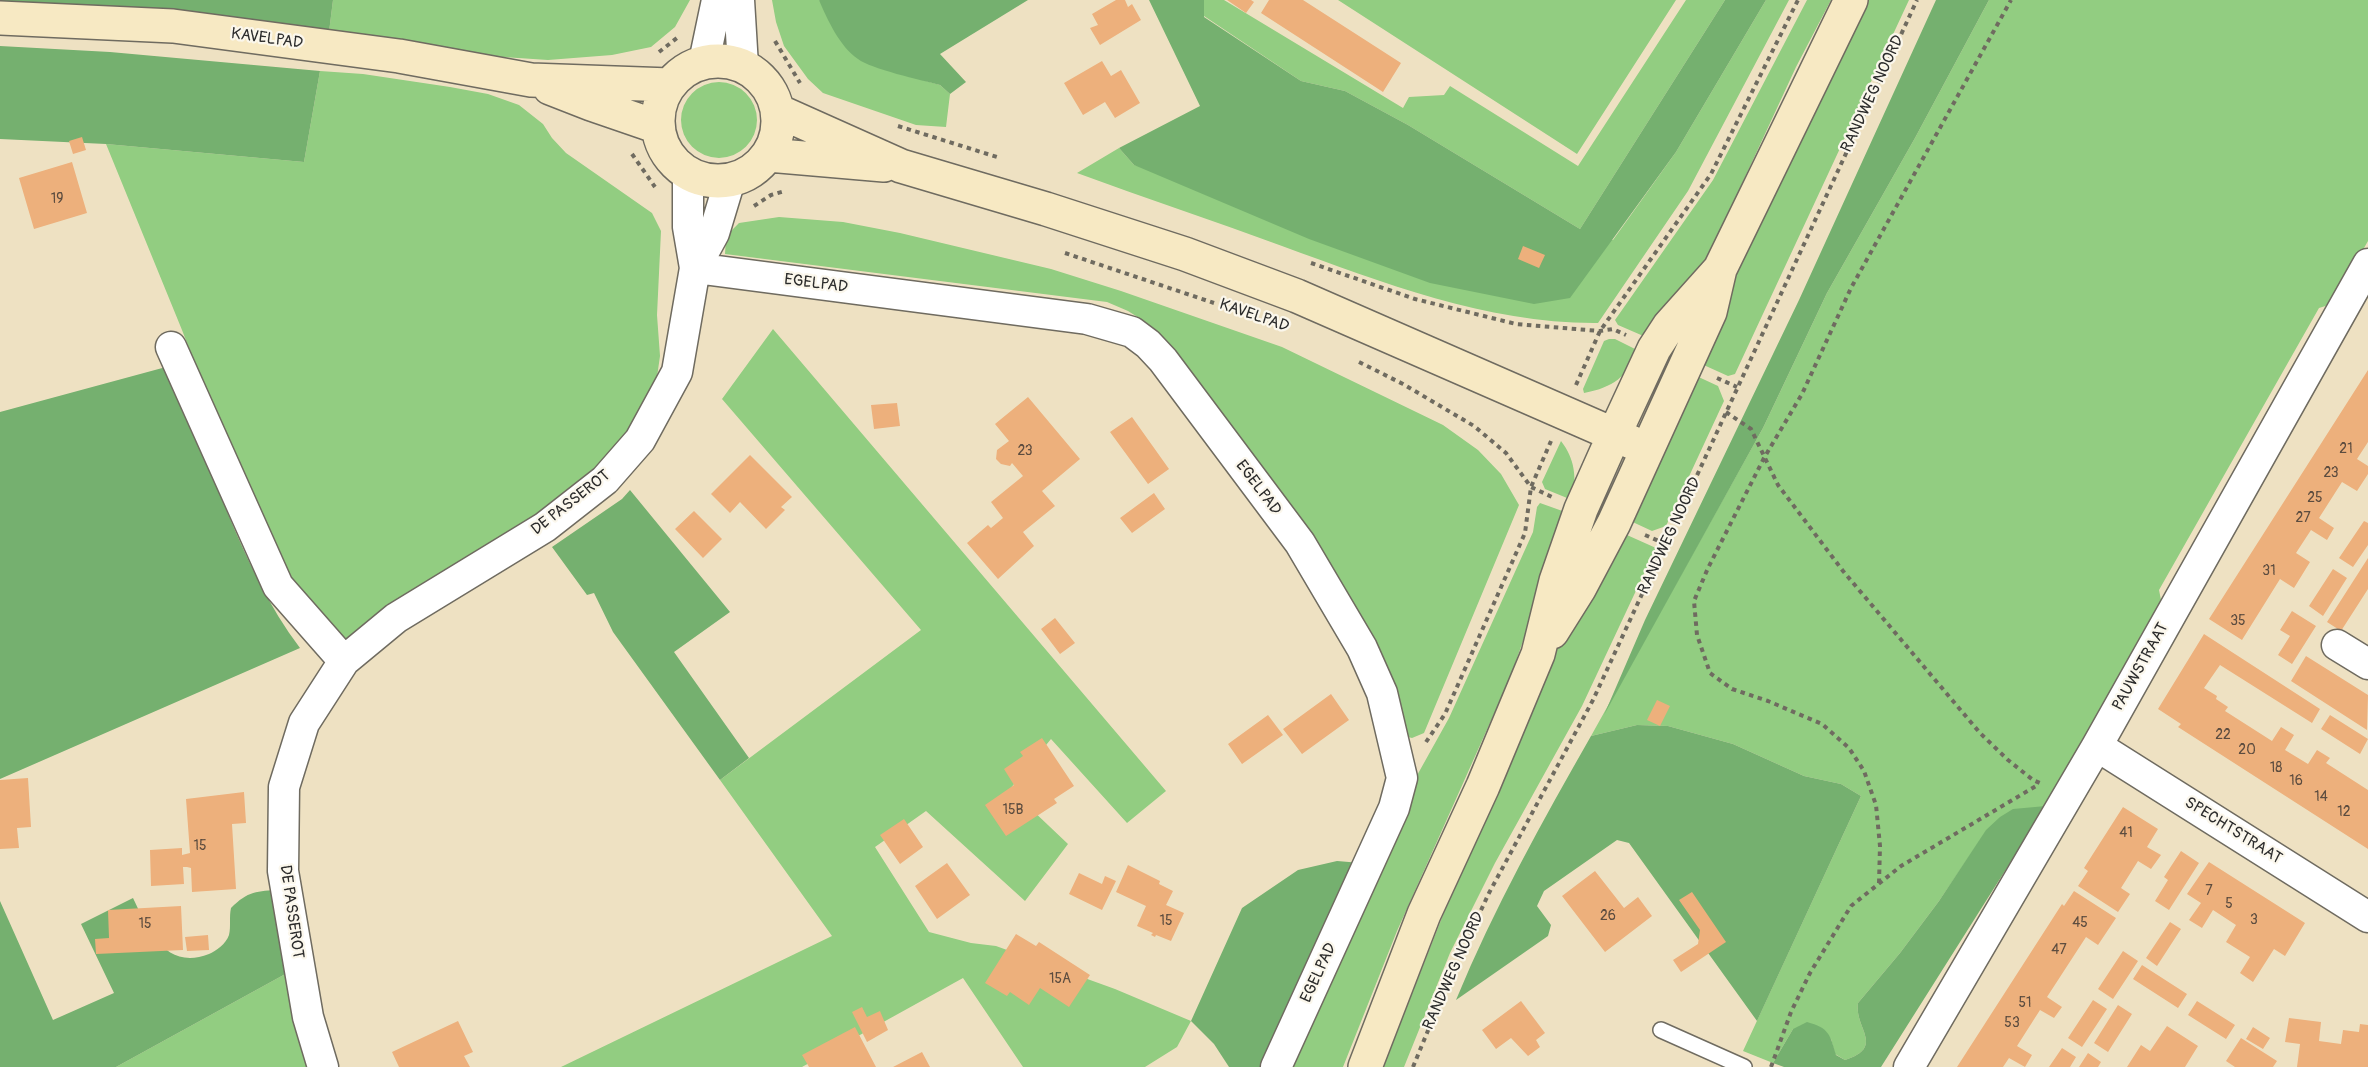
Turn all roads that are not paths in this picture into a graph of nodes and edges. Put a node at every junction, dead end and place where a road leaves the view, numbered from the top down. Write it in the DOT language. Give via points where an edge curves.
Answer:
graph roads {
  1 [pos="717,0"];
  2 [pos="739,0"];
  3 [pos="1851,0"];
  4 [pos="0,18"];
  5 [pos="704,62"];
  6 [pos="743,66"];
  7 [pos="531,80"];
  8 [pos="670,85"];
  9 [pos="778,111"];
  10 [pos="658,127"];
  11 [pos="768,155"];
  12 [pos="901,166"];
  13 [pos="688,173"];
  14 [pos="730,180"];
  15 [pos="2368,264"];
  16 [pos="695,268"];
  17 [pos="1720,269"];
  18 [pos="171,347"];
  19 [pos="1614,435"];
  20 [pos="1647,449"];
  21 [pos="2337,645"];
  22 [pos="1538,654"];
  23 [pos="344,661"];
  24 [pos="2368,664"];
  25 [pos="2097,746"];
  26 [pos="2368,917"];
  27 [pos="1661,1030"];
  28 [pos="1366,1063"];
  29 [pos="323,1067"];
  30 [pos="1276,1067"];
  31 [pos="1744,1067"];
  32 [pos="1909,1067"];
  1 -- 5 [label="street"];
  2 -- 6 [label="street"];
  3 -- 17 [label="street"];
  4 -- 7 [label="street, KAVELPAD" via="173,26 399,56"];
  5 -- 6 [label="street" via="717,60"];
  5 -- 8 [label="street" via="685,71"];
  6 -- 9 [label="street" via="760,77 772,93"];
  7 -- 8 [label="street, KAVELPAD"];
  7 -- 10 [label="street, KAVELPAD"];
  8 -- 10 [label="street" via="663,97"];
  9 -- 11 [label="street" via="777,134"];
  9 -- 12 [label="street, KAVELPAD"];
  10 -- 13 [label="street" via="667,153"];
  11 -- 12 [label="street, KAVELPAD"];
  11 -- 14 [label="street" via="745,175"];
  12 -- 19 [label="street, KAVELPAD" via="1185,254 1389,335"];
  13 -- 14 [label="street" via="701,179"];
  13 -- 16 [label="street, DE PASSEROT" via="688,227"];
  14 -- 16 [label="street, DE PASSEROT" via="714,233"];
  15 -- 25 [label="street, PAUWSTRAAT"];
  16 -- 23 [label="street, DE PASSEROT" via="677,372 640,440 605,480 545,526 396,618"];
  16 -- 30 [label="street, EGELPAD" via="1087,319 1132,332 1163,360 1306,553 1362,648 1382,693 1402,778 1394,808"];
  17 -- 19 [label="street" via="1669,326 1654,349"];
  17 -- 20 [label="street" via="1710,312"];
  18 -- 23 [label="street" via="278,586"];
  19 -- 20 [label="street, KAVELPAD"];
  19 -- 22 [label="street" via="1581,509 1556,581"];
  20 -- 22 [label="street" via="1579,589"];
  21 -- 24 [label="street"];
  22 -- 28 [label="street" via="1424,914"];
  23 -- 29 [label="street, DE PASSEROT" via="304,723 284,787 283,871 308,1017"];
  25 -- 26 [label="street, SPECHTSTRAAT"];
  25 -- 32 [label="street, PAUWSTRAAT"];
  27 -- 31 [label="lane"];
}
